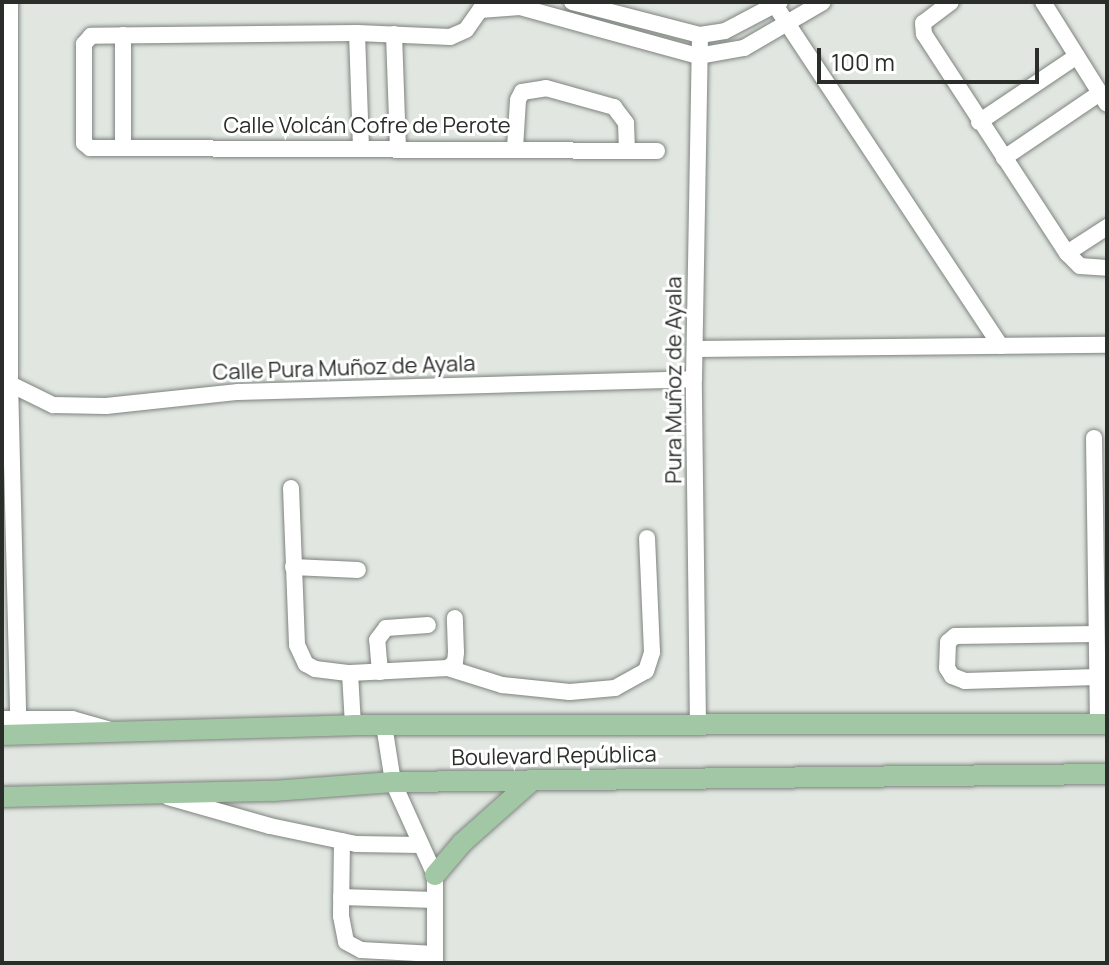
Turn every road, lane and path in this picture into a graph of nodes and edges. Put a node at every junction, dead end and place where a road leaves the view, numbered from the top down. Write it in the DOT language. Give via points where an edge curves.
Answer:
graph roads {
  1 [pos="10,2"];
  2 [pos="572,2"];
  3 [pos="823,2"];
  4 [pos="951,2"];
  5 [pos="1043,2"];
  6 [pos="777,4"];
  7 [pos="478,6"];
  8 [pos="622,8"];
  9 [pos="787,26"];
  10 [pos="614,32"];
  11 [pos="357,33"];
  12 [pos="394,34"];
  13 [pos="123,35"];
  14 [pos="700,35"];
  15 [pos="698,56"];
  16 [pos="1077,56"];
  17 [pos="1103,98"];
  18 [pos="979,122"];
  19 [pos="123,148"];
  20 [pos="361,148"];
  21 [pos="398,148"];
  22 [pos="515,148"];
  23 [pos="627,151"];
  24 [pos="657,151"];
  25 [pos="1004,158"];
  26 [pos="1107,227"];
  27 [pos="1067,253"];
  28 [pos="1107,268"];
  29 [pos="6,294"];
  30 [pos="1107,345"];
  31 [pos="1001,346"];
  32 [pos="695,349"];
  33 [pos="694,379"];
  34 [pos="6,381"];
  35 [pos="1094,438"];
  36 [pos="291,488"];
  37 [pos="647,538"];
  38 [pos="293,567"];
  39 [pos="358,570"];
  40 [pos="455,618"];
  41 [pos="428,625"];
  42 [pos="1096,634"];
  43 [pos="448,668"];
  44 [pos="380,672"];
  45 [pos="350,673"];
  46 [pos="1097,677"];
  47 [pos="10,720"];
  48 [pos="1103,724"];
  49 [pos="353,725"];
  50 [pos="384,725"];
  51 [pos="698,726"];
  52 [pos="117,733"];
  53 [pos="2,735"];
  54 [pos="1107,774"];
  55 [pos="533,780"];
  56 [pos="393,782"];
  57 [pos="157,794"];
  58 [pos="2,797"];
  59 [pos="342,841"];
  60 [pos="420,845"];
  61 [pos="435,875"];
  62 [pos="341,897"];
  63 [pos="435,900"];
  64 [pos="435,958"];
  1 -- 29 [label="street"];
  2 -- 8 [label="street"];
  3 -- 9 [label="street"];
  4 -- 18 [label="street" via="923,23 924,34"];
  5 -- 16 [label="street"];
  6 -- 9 [label="street"];
  6 -- 14 [label="street" via="725,31"];
  7 -- 10 [label="street" via="520,7"];
  7 -- 12 [label="street" via="458,35"];
  8 -- 10 [label="street"];
  8 -- 14 [label="street"];
  9 -- 15 [label="street" via="744,48"];
  9 -- 31 [label="street"];
  10 -- 15 [label="street"];
  11 -- 12 [label="street"];
  11 -- 13 [label="street"];
  11 -- 20 [label="street"];
  12 -- 21 [label="street"];
  13 -- 19 [label="street"];
  13 -- 19 [label="street, Calle Volcán Cofre de Perote" via="97,35 84,44 82,138 90,148"];
  14 -- 15 [label="street, Pura Muñoz de Ayala"];
  15 -- 32 [label="street, Pura Muñoz de Ayala"];
  16 -- 17 [label="street"];
  16 -- 18 [label="street"];
  17 -- 25 [label="street"];
  18 -- 25 [label="street"];
  19 -- 20 [label="street, Calle Volcán Cofre de Perote"];
  20 -- 21 [label="street, Calle Volcán Cofre de Perote"];
  21 -- 22 [label="street, Calle Volcán Cofre de Perote"];
  22 -- 23 [label="street, Calle Volcán Cofre de Perote"];
  22 -- 23 [label="street" via="522,92 546,88 614,107 626,123"];
  23 -- 24 [label="street, Calle Volcán Cofre de Perote"];
  25 -- 27 [label="street"];
  26 -- 27 [label="street"];
  27 -- 28 [label="street" via="1080,266"];
  29 -- 34 [label="street"];
  30 -- 31 [label="street"];
  31 -- 32 [label="street"];
  32 -- 33 [label="street, Pura Muñoz de Ayala"];
  33 -- 34 [label="street, Calle Pura Muñoz de Ayala" via="238,392 106,406 53,405"];
  33 -- 51 [label="street, Pura Muñoz de Ayala"];
  34 -- 47 [label="street"];
  35 -- 42 [label="street"];
  36 -- 38 [label="street"];
  37 -- 43 [label="street" via="652,652 646,671 615,688 570,692 502,685"];
  38 -- 39 [label="street"];
  38 -- 45 [label="street" via="300,655 315,669"];
  40 -- 43 [label="street" via="455,662"];
  41 -- 44 [label="street" via="386,628 377,640"];
  42 -- 46 [label="street"];
  42 -- 46 [label="street" via="955,636 948,642 947,668 965,681"];
  43 -- 44 [label="street"];
  44 -- 45 [label="street"];
  45 -- 49 [label="street"];
  46 -- 48 [label="street"];
  47 -- 52 [label="street" via="88,721"];
  48 -- 51 [label="main road, Boulevard República"];
  49 -- 50 [label="main road, Boulevard República"];
  49 -- 52 [label="main road, Boulevard República"];
  50 -- 51 [label="main road, Boulevard República"];
  50 -- 56 [label="street"];
  52 -- 53 [label="main road, Boulevard República"];
  54 -- 55 [label="main road, Boulevard República"];
  55 -- 56 [label="main road, Boulevard República"];
  55 -- 61 [label="main road" via="462,843"];
  56 -- 57 [label="main road, Boulevard República"];
  56 -- 60 [label="street"];
  57 -- 58 [label="main road, Boulevard República"];
  57 -- 59 [label="street"];
  59 -- 60 [label="street"];
  59 -- 62 [label="street"];
  60 -- 61 [label="street"];
  61 -- 63 [label="street"];
  62 -- 63 [label="street"];
  62 -- 64 [label="street" via="342,930 352,948"];
  63 -- 64 [label="street"];
}
